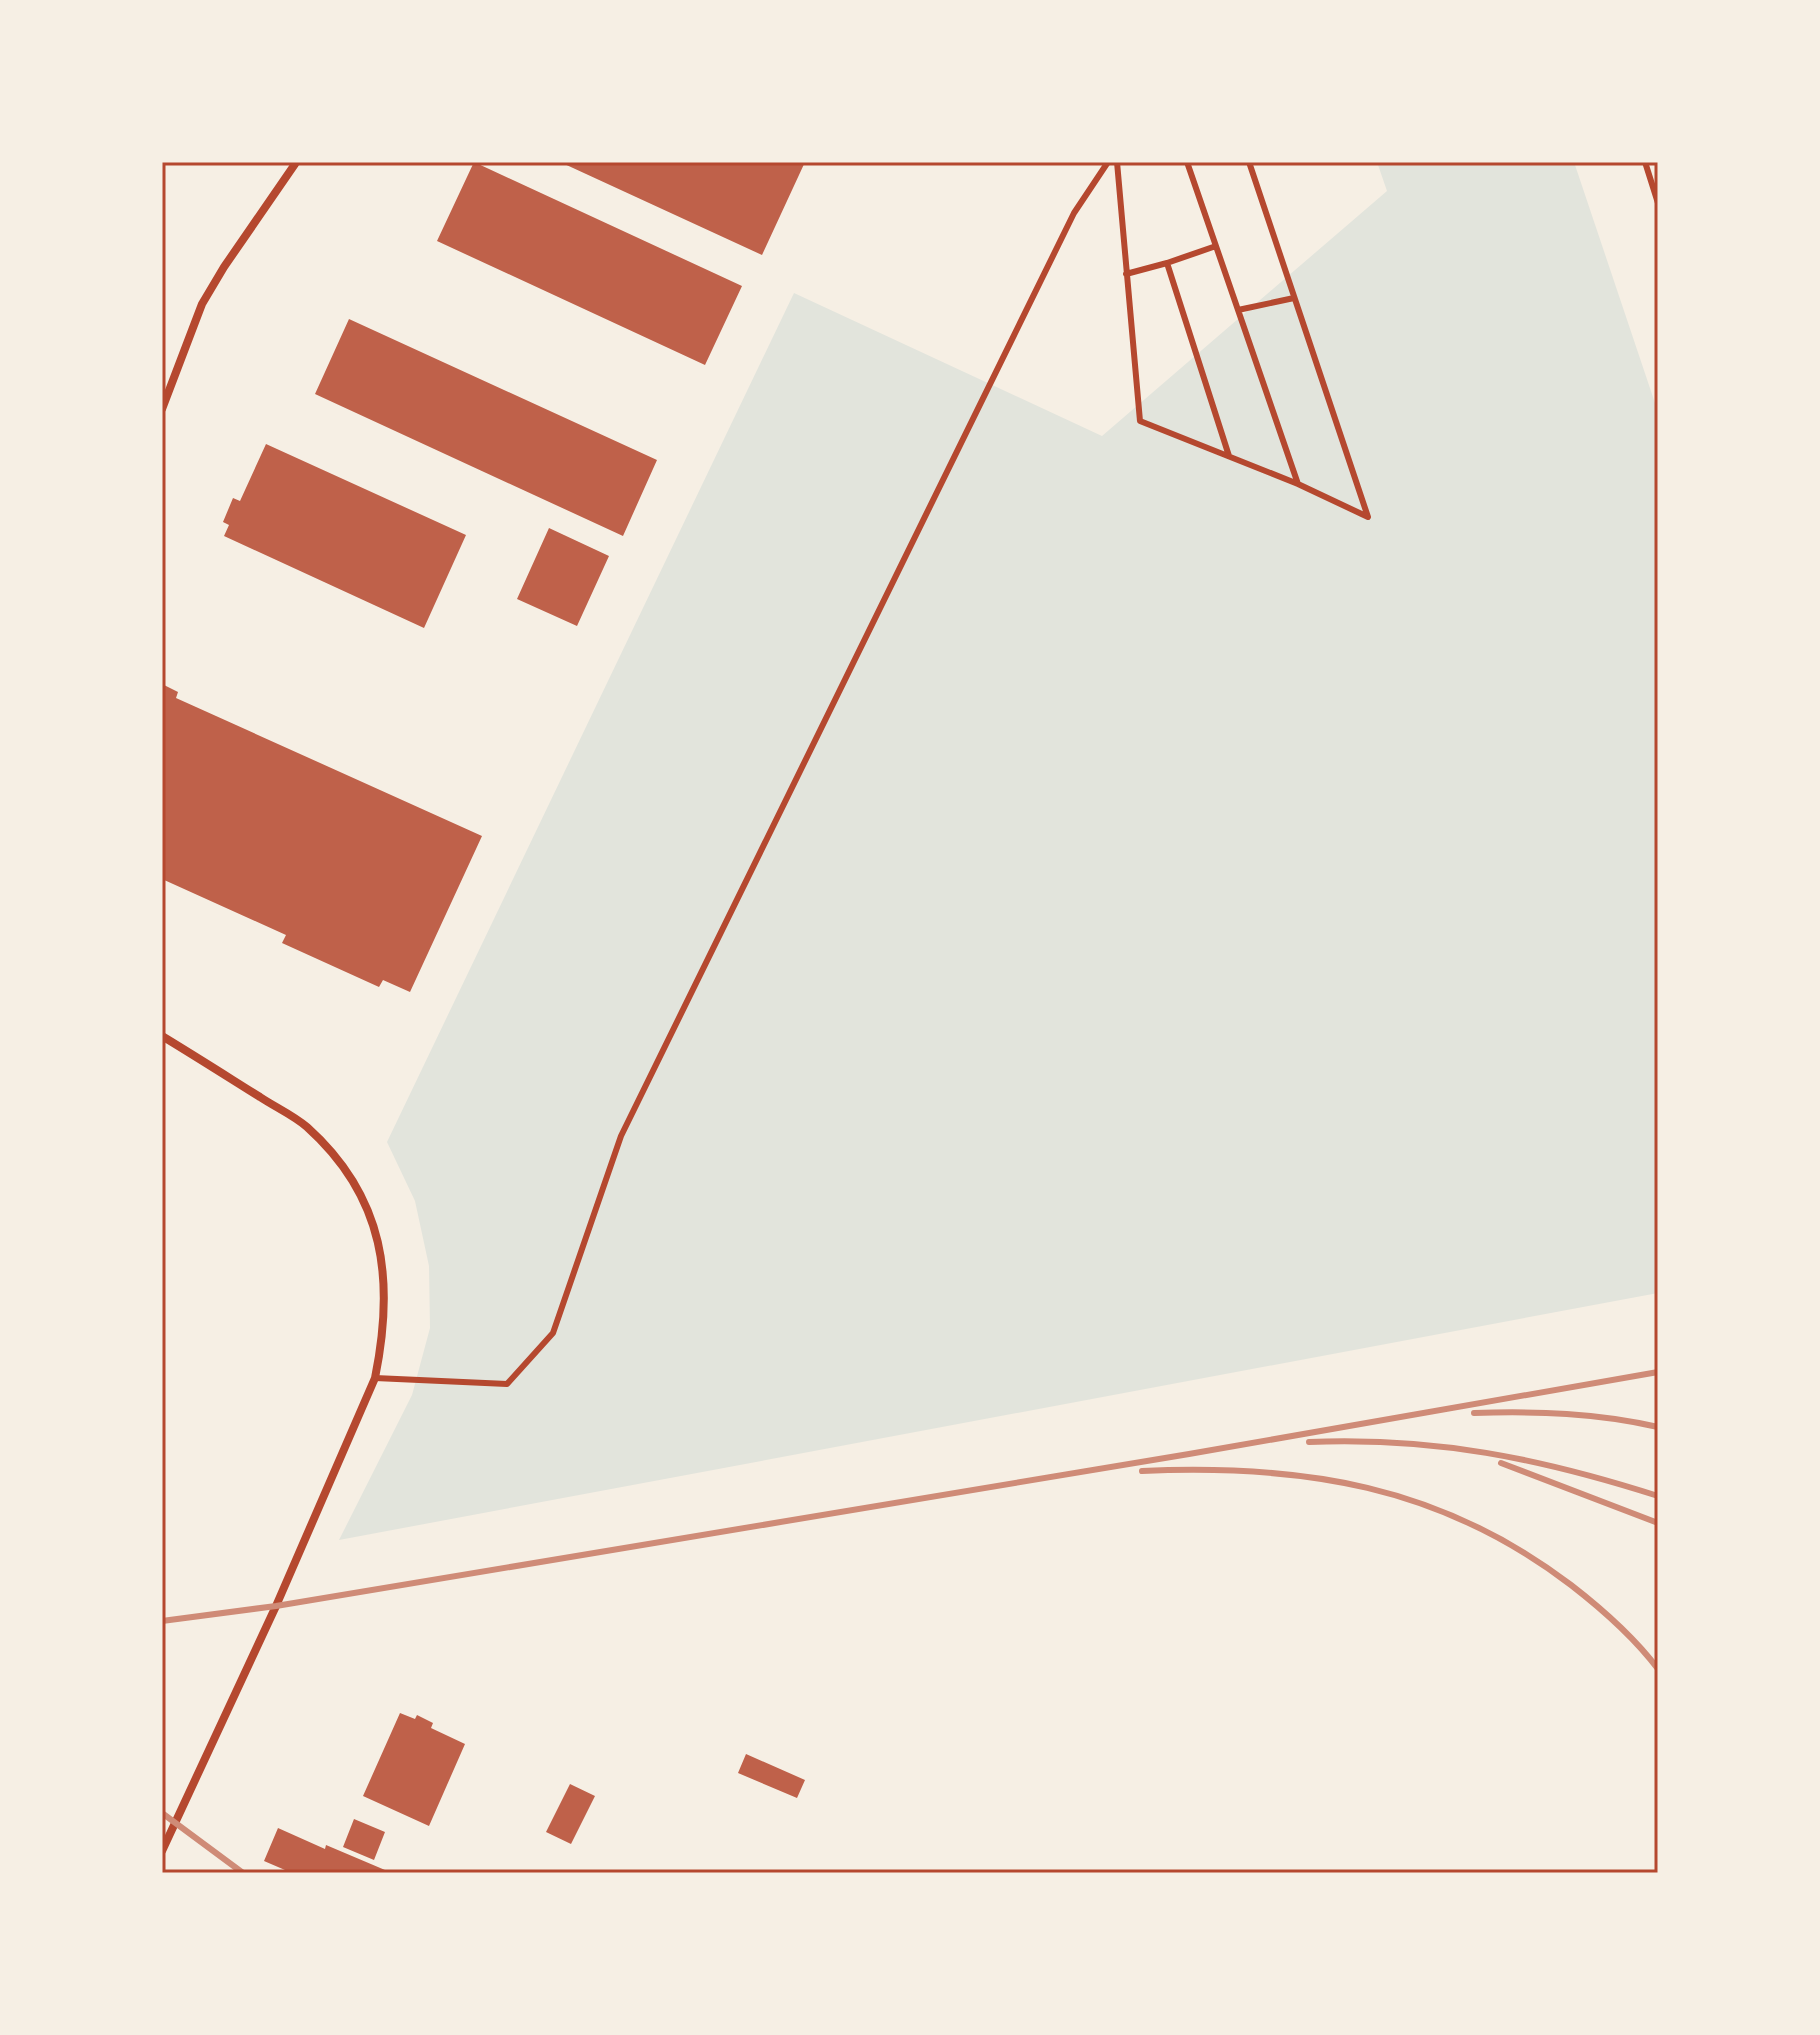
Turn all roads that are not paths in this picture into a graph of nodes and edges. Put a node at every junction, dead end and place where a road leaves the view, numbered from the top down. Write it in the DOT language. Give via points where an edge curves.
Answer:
graph roads {
  1 [pos="1108,162"];
  2 [pos="1117,162"];
  3 [pos="1187,162"];
  4 [pos="1249,162"];
  5 [pos="1645,162"];
  6 [pos="295,163"];
  7 [pos="1658,203"];
  8 [pos="1216,246"];
  9 [pos="1167,263"];
  10 [pos="1126,274"];
  11 [pos="1294,298"];
  12 [pos="1238,310"];
  13 [pos="162,409"];
  14 [pos="1229,457"];
  15 [pos="1298,484"];
  16 [pos="162,1036"];
  17 [pos="375,1378"];
  18 [pos="162,1851"];
  1 -- 17 [label="lane" via="1074,213 621,1136 553,1333 507,1384"];
  2 -- 10 [label="lane"];
  3 -- 8 [label="lane"];
  4 -- 11 [label="lane"];
  5 -- 7 [label="lane"];
  6 -- 13 [label="street" via="202,304"];
  8 -- 9 [label="lane"];
  8 -- 12 [label="lane"];
  9 -- 10 [label="lane"];
  9 -- 14 [label="lane"];
  10 -- 14 [label="lane" via="1140,421"];
  11 -- 12 [label="lane"];
  11 -- 15 [label="lane" via="1368,517"];
  12 -- 15 [label="lane"];
  14 -- 15 [label="lane"];
  16 -- 17 [label="street" via="305,1125 348,1175 374,1228 383,1262 386,1298"];
  17 -- 18 [label="street"];
}
